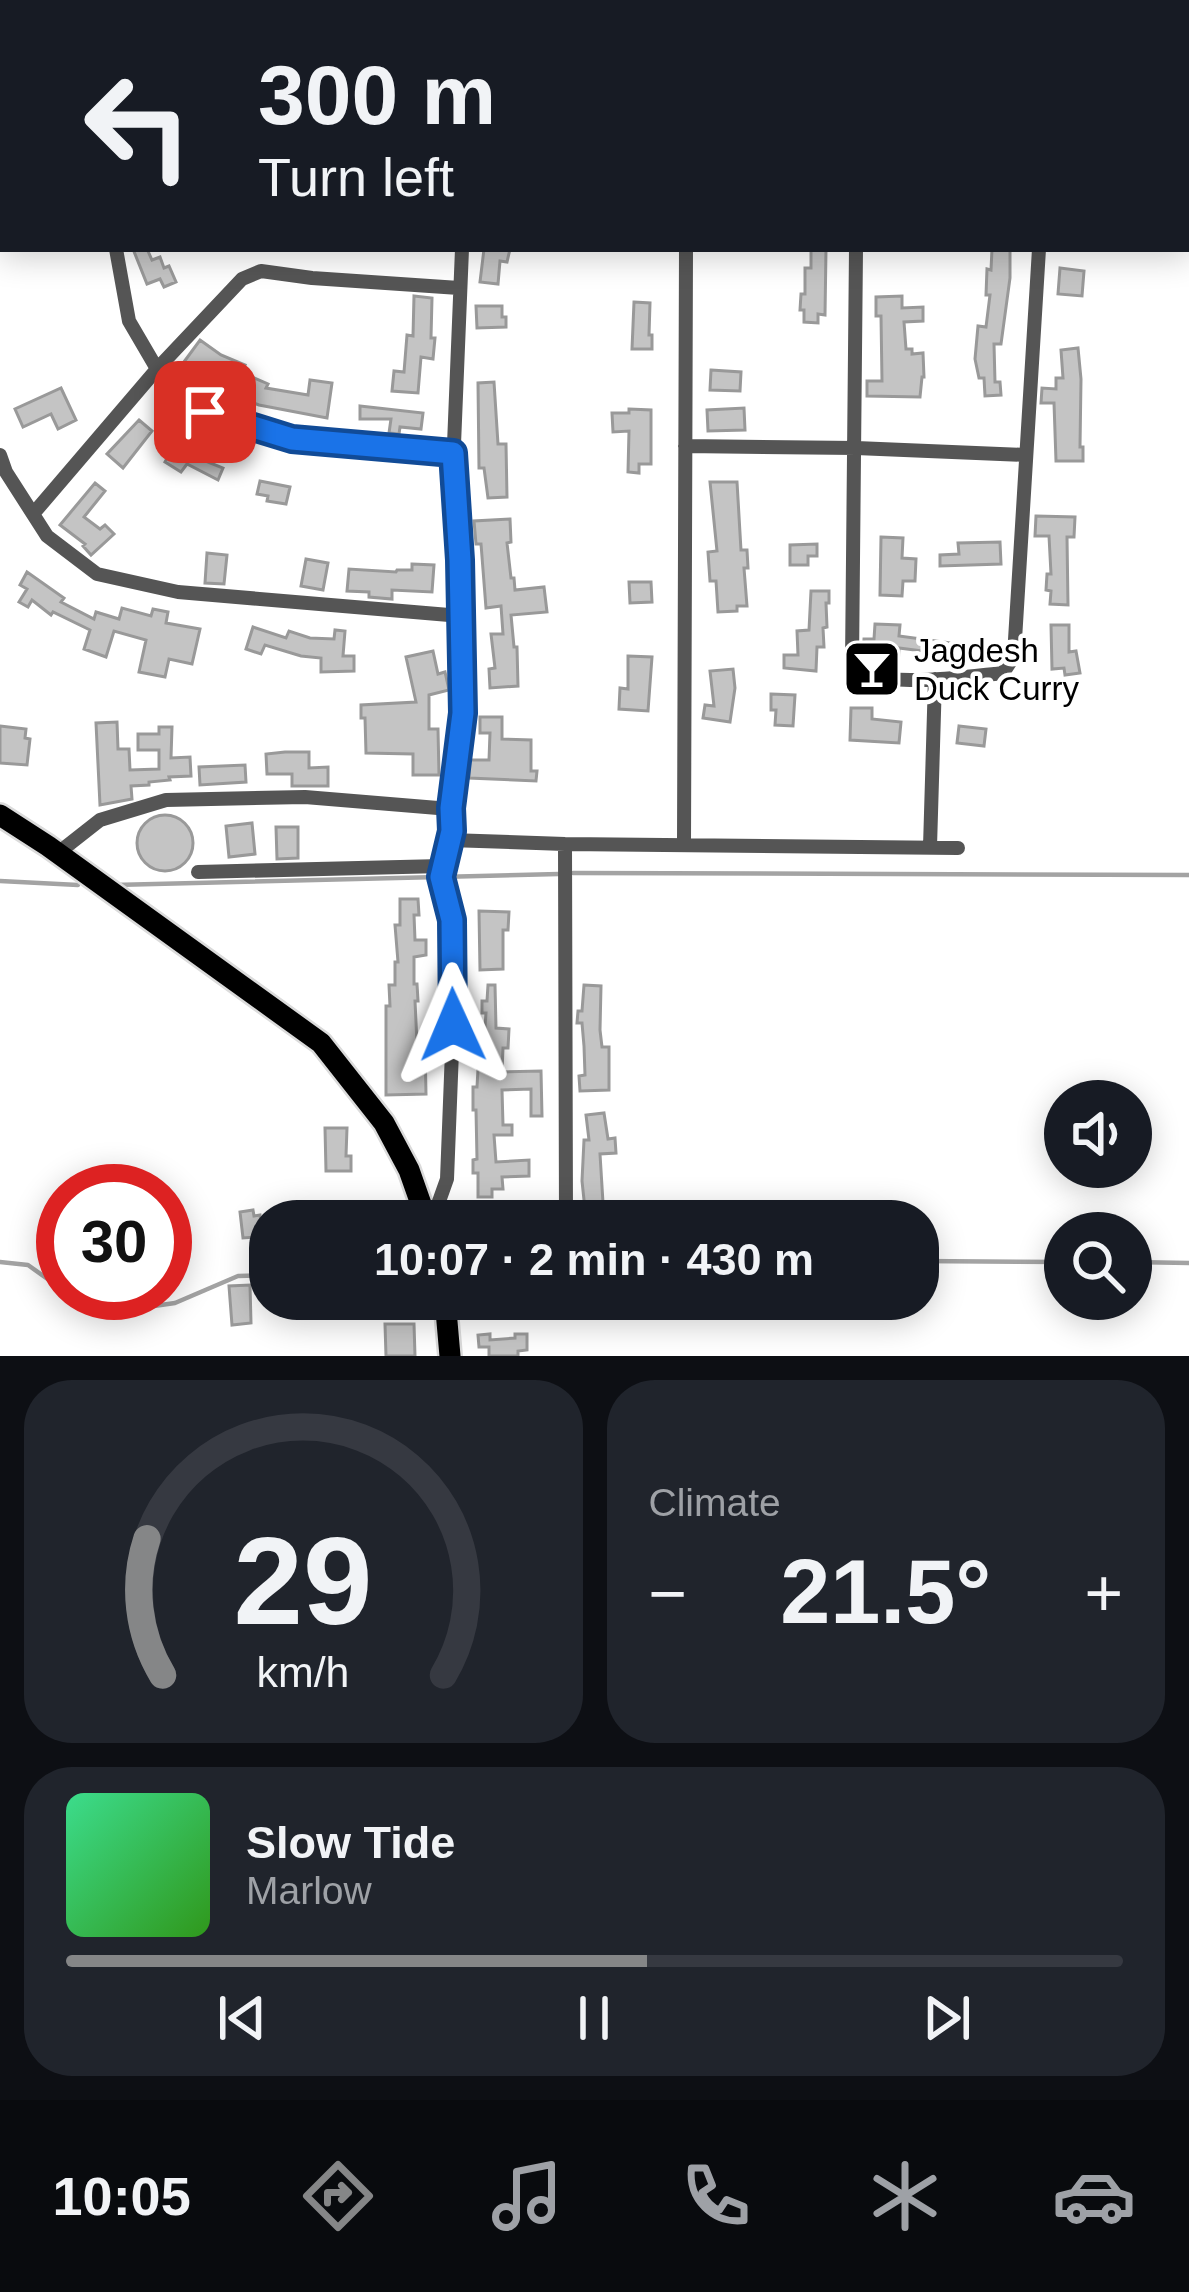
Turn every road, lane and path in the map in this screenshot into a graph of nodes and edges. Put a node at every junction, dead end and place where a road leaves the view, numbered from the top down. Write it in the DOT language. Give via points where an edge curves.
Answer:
graph roads {
  1 [pos="117,252"];
  2 [pos="462,252"];
  3 [pos="686,252"];
  4 [pos="856,252"];
  5 [pos="1039,252"];
  6 [pos="459,288"];
  7 [pos="157,369"];
  8 [pos="686,446"];
  9 [pos="856,448"];
  10 [pos="453,453"];
  11 [pos="0,455"];
  12 [pos="1026,455"];
  13 [pos="33,514"];
  14 [pos="460,616"];
  15 [pos="935,680"];
  16 [pos="451,808"];
  17 [pos="0,815"];
  18 [pos="448,840"];
  19 [pos="565,844"];
  20 [pos="685,844"];
  21 [pos="930,847"];
  22 [pos="958,848"];
  23 [pos="58,853"];
  24 [pos="442,866"];
  25 [pos="198,872"];
  26 [pos="421,1200"];
  27 [pos="438,1200"];
  28 [pos="566,1200"];
  29 [pos="446,1320"];
  30 [pos="449,1356"];
  1 -- 7 [label="street" via="129,321"];
  2 -- 6 [label="street"];
  3 -- 8 [label="street"];
  4 -- 9 [label="street"];
  5 -- 12 [label="street"];
  6 -- 7 [label="street" via="261,272 242,279"];
  6 -- 10 [label="street"];
  7 -- 10 [label="street" via="166,386 205,412 292,439"];
  7 -- 13 [label="street"];
  8 -- 9 [label="street"];
  8 -- 20 [label="street"];
  9 -- 12 [label="street"];
  9 -- 15 [label="street" via="852,663 860,673"];
  10 -- 14 [label="street"];
  11 -- 13 [label="street"];
  12 -- 15 [label="street" via="1014,656 1003,673"];
  13 -- 14 [label="street" via="47,536 97,574 178,592"];
  14 -- 16 [label="street" via="463,713"];
  15 -- 21 [label="street"];
  16 -- 18 [label="street"];
  16 -- 23 [label="street" via="305,797 166,800 100,820"];
  17 -- 23 [label="main road"];
  18 -- 19 [label="street"];
  18 -- 24 [label="street"];
  19 -- 20 [label="street"];
  19 -- 28 [label="street"];
  20 -- 21 [label="street"];
  21 -- 22 [label="street"];
  23 -- 26 [label="main road" via="321,1043 384,1124"];
  24 -- 25 [label="street"];
  24 -- 27 [label="street" via="452,920 453,1025 447,1179"];
  29 -- 30 [label="main road"];
}
